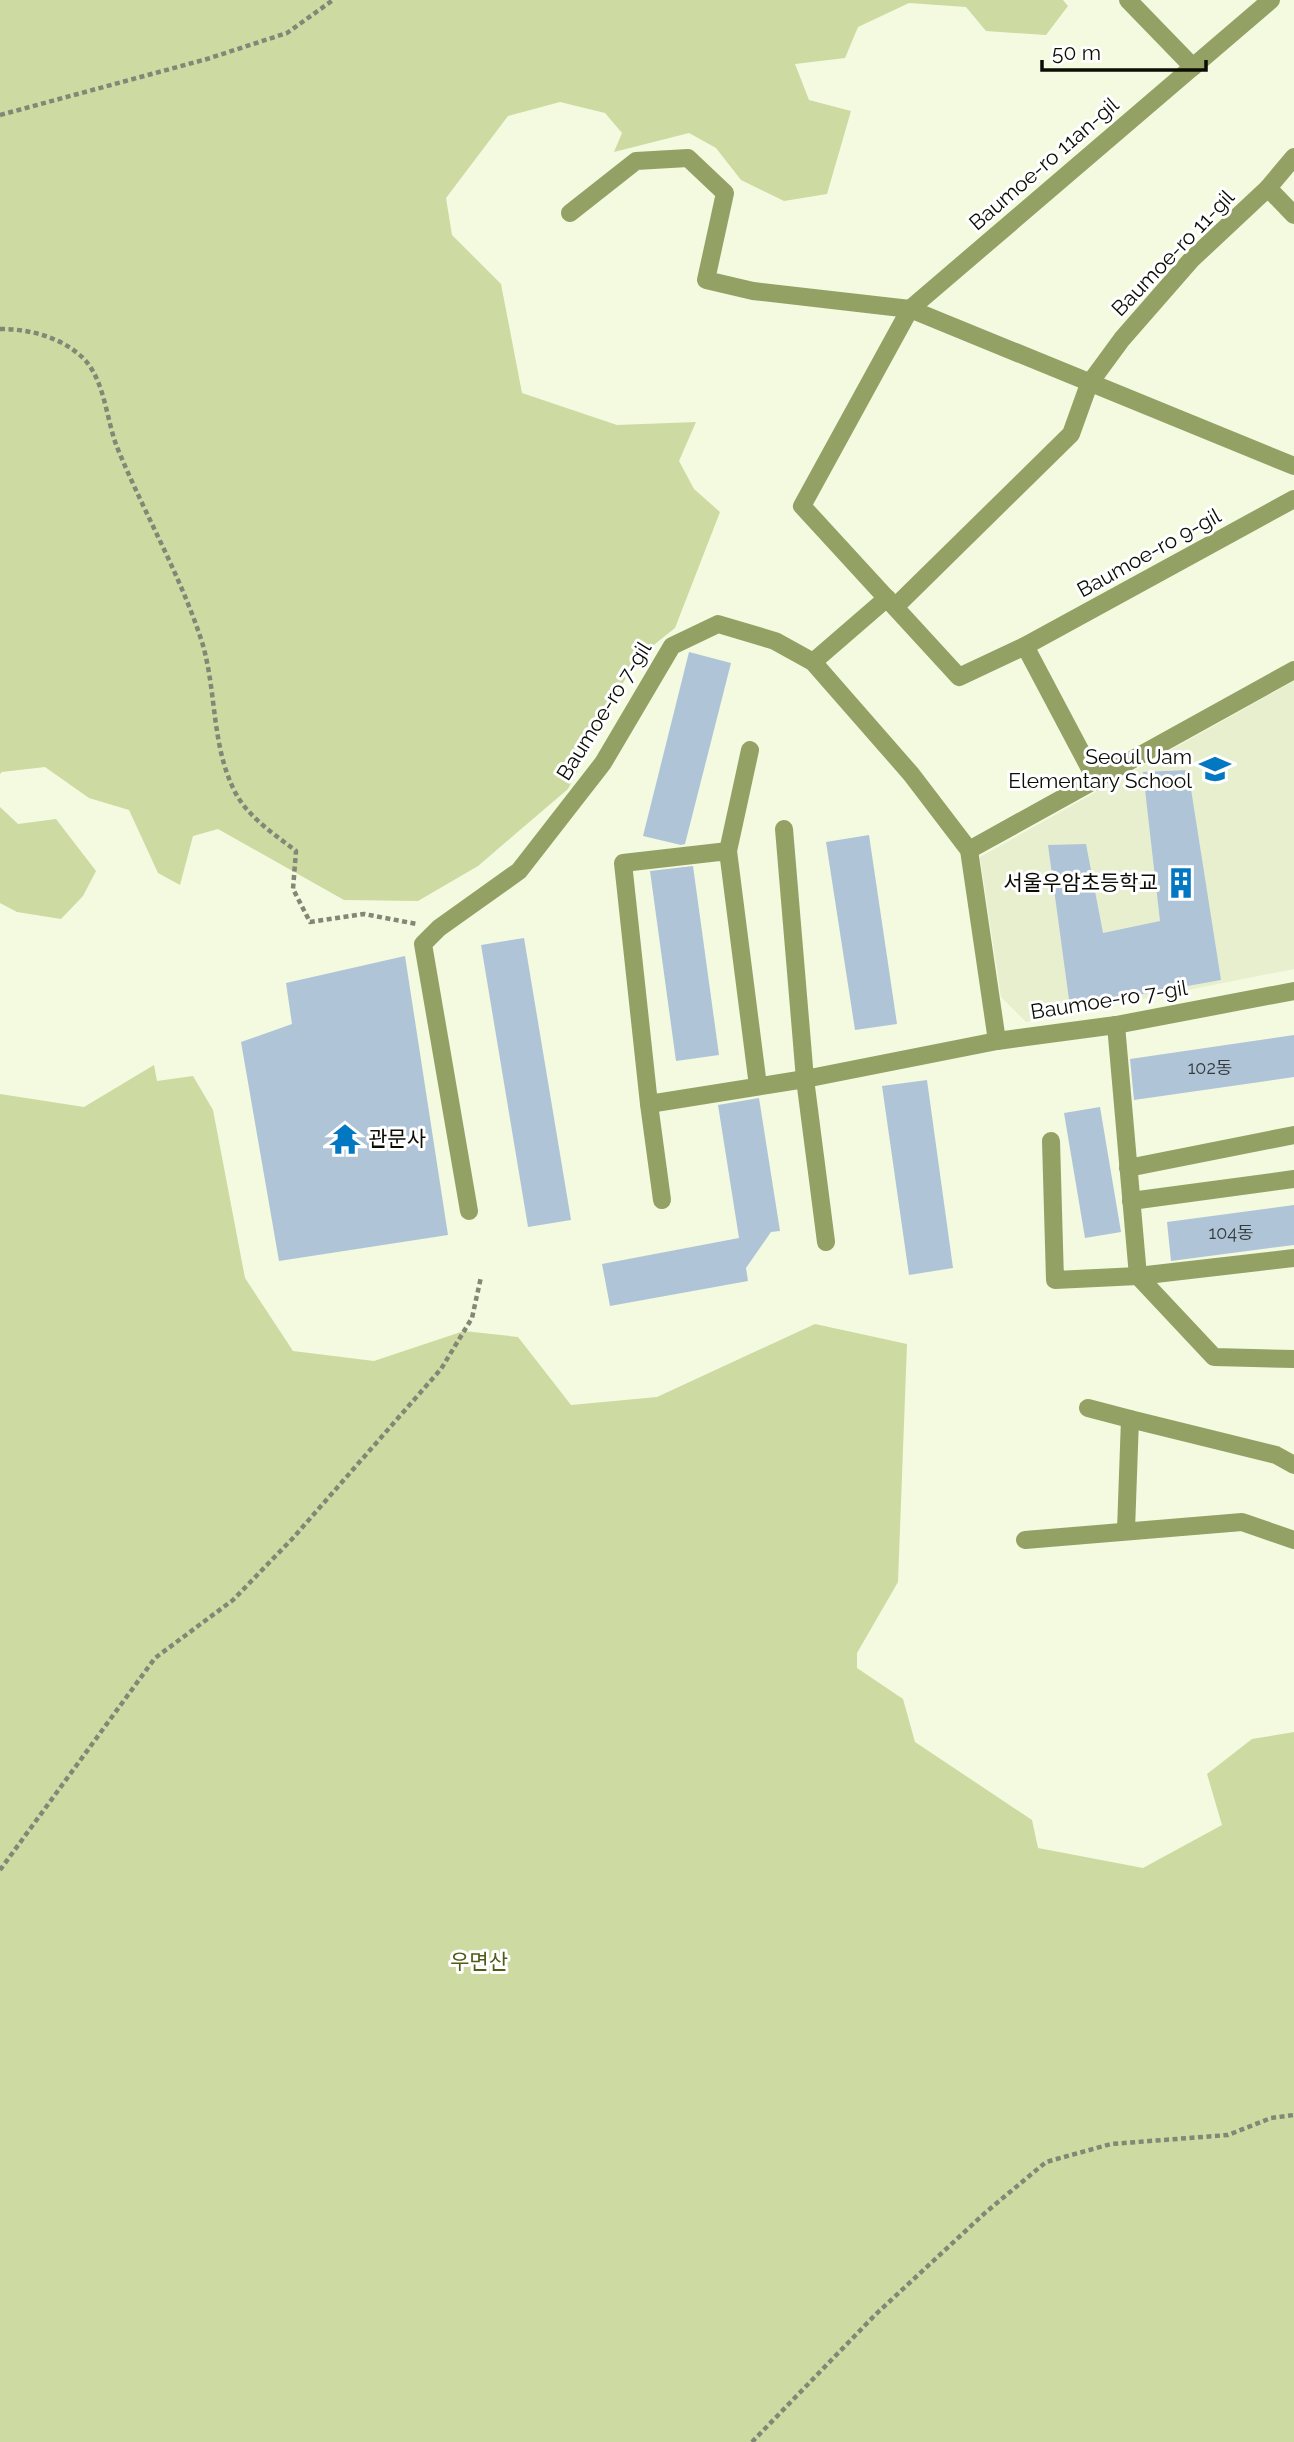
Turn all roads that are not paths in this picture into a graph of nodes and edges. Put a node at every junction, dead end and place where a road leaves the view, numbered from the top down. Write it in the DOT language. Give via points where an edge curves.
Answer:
graph roads {
  1 [pos="1128,0"];
  2 [pos="1271,0"];
  3 [pos="1192,67"];
  4 [pos="1294,157"];
  5 [pos="1268,188"];
  6 [pos="570,213"];
  7 [pos="1294,215"];
  8 [pos="911,309"];
  9 [pos="1089,384"];
  10 [pos="1294,466"];
  11 [pos="1294,499"];
  12 [pos="891,602"];
  13 [pos="1025,646"];
  14 [pos="813,662"];
  15 [pos="1294,670"];
  16 [pos="750,750"];
  17 [pos="1097,782"];
  18 [pos="784,829"];
  19 [pos="969,850"];
  20 [pos="728,851"];
  21 [pos="1294,990"];
  22 [pos="1116,1025"];
  23 [pos="997,1041"];
  24 [pos="805,1079"];
  25 [pos="758,1086"];
  26 [pos="649,1104"];
  27 [pos="1294,1135"];
  28 [pos="1051,1141"];
  29 [pos="1128,1168"];
  30 [pos="1294,1179"];
  31 [pos="662,1200"];
  32 [pos="1131,1201"];
  33 [pos="469,1211"];
  34 [pos="827,1242"];
  35 [pos="1294,1258"];
  36 [pos="1138,1276"];
  37 [pos="1294,1359"];
  38 [pos="1088,1408"];
  39 [pos="1129,1419"];
  40 [pos="1294,1465"];
  41 [pos="1126,1530"];
  42 [pos="1025,1540"];
  43 [pos="1294,1540"];
  1 -- 3 [label="street"];
  2 -- 3 [label="street, Baumoe-ro 11an-gil"];
  3 -- 8 [label="street, Baumoe-ro 11an-gil"];
  4 -- 5 [label="street, Baumoe-ro 11-gil"];
  5 -- 7 [label="street"];
  5 -- 9 [label="street, Baumoe-ro 11-gil" via="1191,260"];
  6 -- 8 [label="street" via="636,161 688,158 725,193 706,279 753,292"];
  8 -- 9 [label="street"];
  8 -- 12 [label="street, Baumoe-ro 11an-gil" via="802,506"];
  9 -- 10 [label="street"];
  9 -- 12 [label="street, Baumoe-ro 11-gil" via="1071,434"];
  11 -- 13 [label="street, Baumoe-ro 9-gil"];
  12 -- 13 [label="street, Baumoe-ro 9-gil" via="959,677"];
  12 -- 14 [label="street, Baumoe-ro 11-gil"];
  13 -- 17 [label="street"];
  14 -- 19 [label="street, Baumoe-ro 7-gil" via="911,774"];
  14 -- 33 [label="street, Baumoe-ro 7-gil" via="775,641 718,624 672,646 603,763 519,871 423,944"];
  15 -- 17 [label="street"];
  16 -- 20 [label="street"];
  17 -- 19 [label="street"];
  18 -- 24 [label="street"];
  19 -- 23 [label="street, Baumoe-ro 7-gil"];
  20 -- 25 [label="street"];
  20 -- 26 [label="street" via="623,863"];
  21 -- 22 [label="street, Baumoe-ro 7-gil"];
  22 -- 23 [label="street, Baumoe-ro 7-gil"];
  22 -- 29 [label="street"];
  23 -- 24 [label="street"];
  24 -- 25 [label="street"];
  24 -- 34 [label="street"];
  25 -- 26 [label="street"];
  26 -- 31 [label="street"];
  27 -- 29 [label="street"];
  28 -- 36 [label="street" via="1055,1280"];
  29 -- 32 [label="street"];
  30 -- 32 [label="street"];
  32 -- 36 [label="street"];
  35 -- 36 [label="street"];
  36 -- 37 [label="street" via="1214,1357"];
  38 -- 39 [label="street"];
  39 -- 40 [label="street" via="1276,1455"];
  39 -- 41 [label="street"];
  41 -- 42 [label="street"];
  41 -- 43 [label="street" via="1242,1522"];
}
